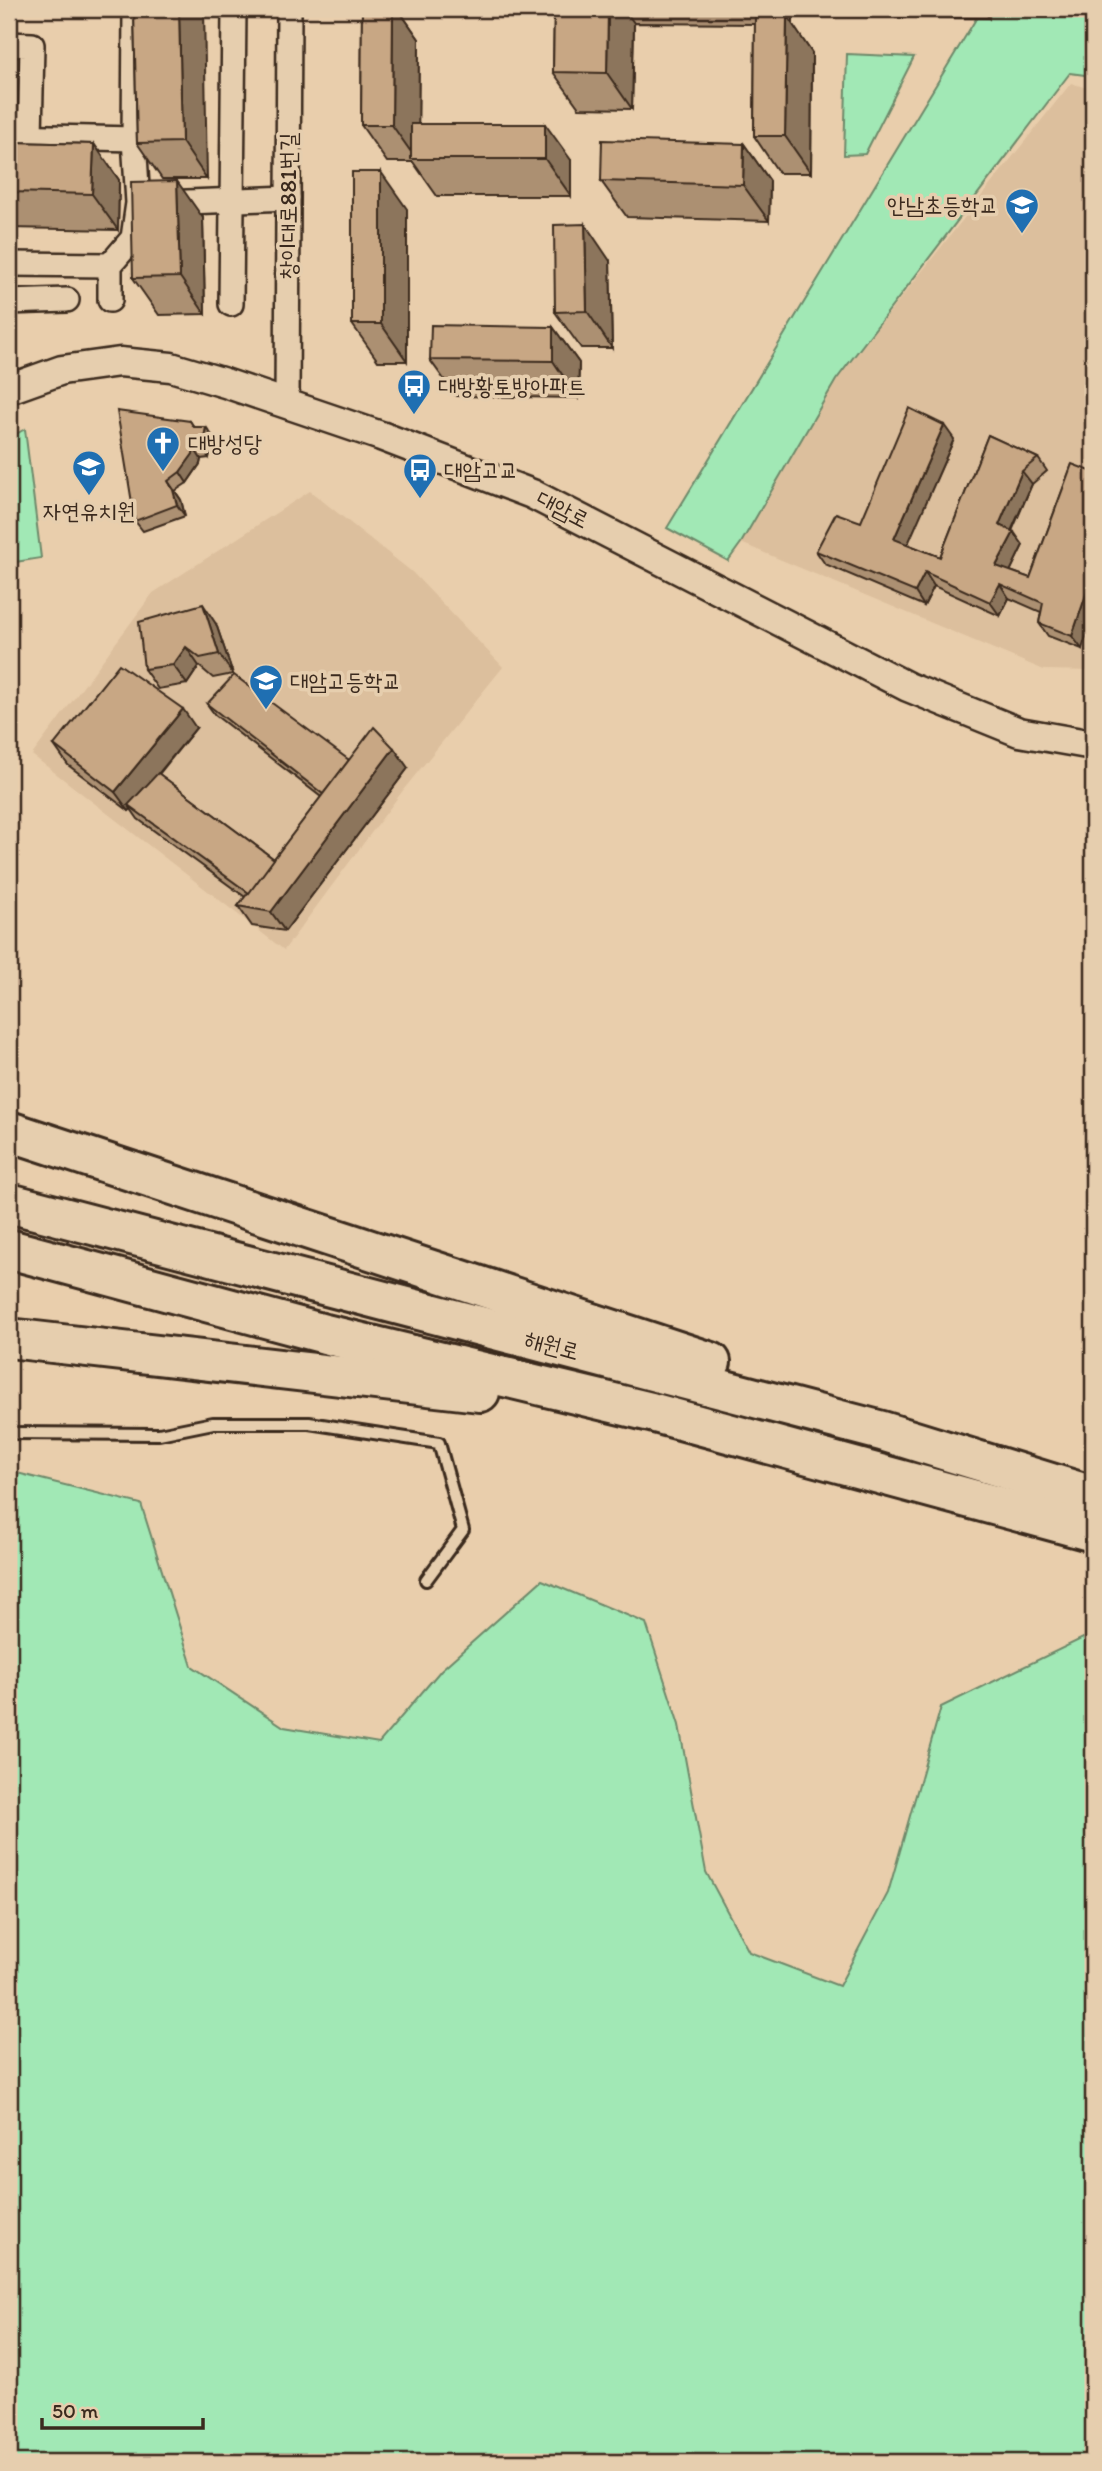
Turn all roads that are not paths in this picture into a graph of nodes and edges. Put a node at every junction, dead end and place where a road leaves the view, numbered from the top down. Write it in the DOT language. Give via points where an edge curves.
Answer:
graph roads {
  1 [pos="135,9"];
  2 [pos="234,9"];
  3 [pos="289,9"];
  4 [pos="9,44"];
  5 [pos="19,136"];
  6 [pos="135,139"];
  7 [pos="288,198"];
  8 [pos="233,201"];
  9 [pos="138,203"];
  10 [pos="9,264"];
  11 [pos="110,265"];
  12 [pos="67,300"];
  13 [pos="110,300"];
  14 [pos="9,302"];
  15 [pos="231,304"];
  16 [pos="9,389"];
  17 [pos="287,404"];
  18 [pos="1093,746"];
  19 [pos="9,1131"];
  20 [pos="9,1203"];
  21 [pos="9,1249"];
  22 [pos="9,1338"];
  23 [pos="651,1412"];
  24 [pos="882,1431"];
  25 [pos="9,1433"];
  26 [pos="1093,1496"];
  27 [pos="1093,1532"];
  28 [pos="426,1580"];
  1 -- 6 [label="street"];
  2 -- 8 [label="street"];
  3 -- 7 [label="street, 창이대로881번길"];
  4 -- 5 [label="street" via="32,44"];
  5 -- 6 [label="street"];
  6 -- 9 [label="street"];
  7 -- 8 [label="street"];
  7 -- 17 [label="street, 창이대로881번길"];
  8 -- 9 [label="street"];
  8 -- 15 [label="street"];
  9 -- 11 [label="street" via="133,238"];
  10 -- 11 [label="street"];
  11 -- 13 [label="street"];
  12 -- 14 [label="street"];
  16 -- 17 [label="street, 대암로" via="62,370 120,362 171,367"];
  17 -- 18 [label="street, 대암로" via="533,494 908,687 1018,732"];
  19 -- 24 [label="highway" via="711,1362"];
  20 -- 24 [label="highway, 해원로"];
  21 -- 23 [label="highway, 해원로" via="325,1334"];
  22 -- 23 [label="highway"];
  23 -- 27 [label="highway, 해원로"];
  24 -- 26 [label="highway, 해원로"];
  25 -- 28 [label="lane" via="159,1434 213,1423 309,1423 439,1443 463,1530"];
}
